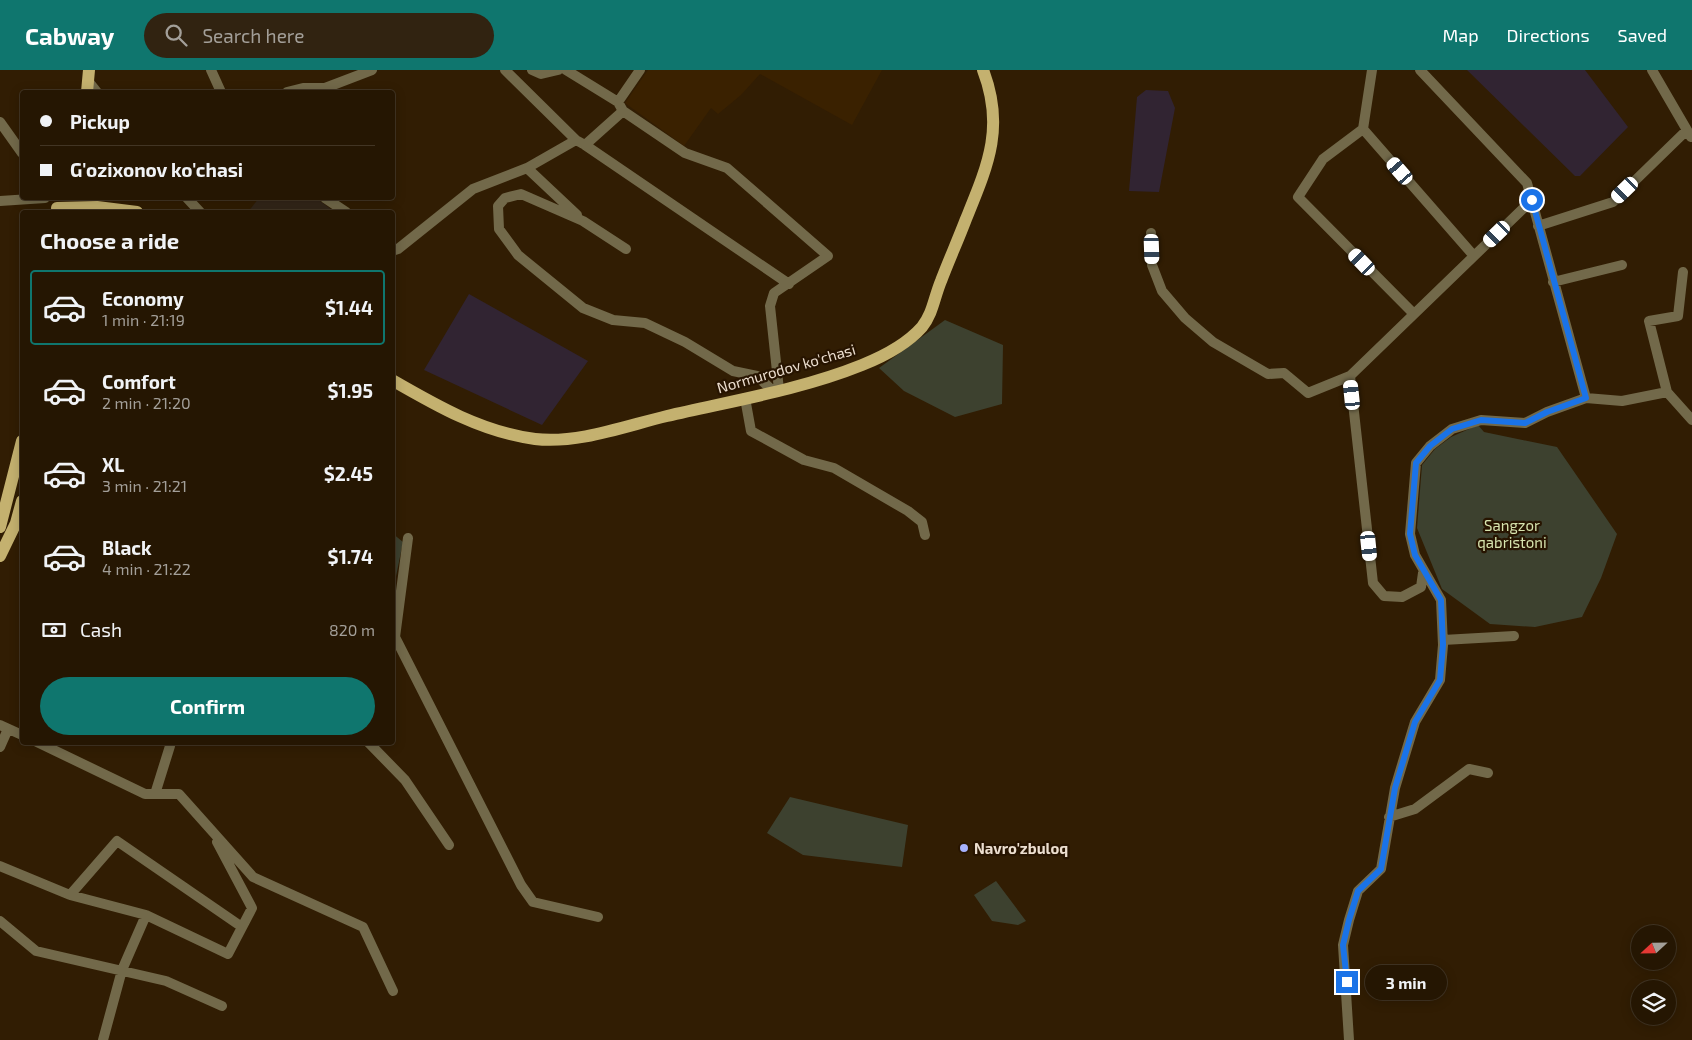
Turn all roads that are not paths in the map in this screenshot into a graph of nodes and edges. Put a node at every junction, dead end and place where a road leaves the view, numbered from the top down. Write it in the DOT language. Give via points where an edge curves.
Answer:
graph roads {
  1 [pos="211,70"];
  2 [pos="372,70"];
  3 [pos="505,70"];
  4 [pos="532,70"];
  5 [pos="558,70"];
  6 [pos="566,70"];
  7 [pos="640,70"];
  8 [pos="983,70"];
  9 [pos="1372,70"];
  10 [pos="1420,70"];
  11 [pos="1652,70"];
  12 [pos="220,90"];
  13 [pos="295,90"];
  14 [pos="620,106"];
  15 [pos="0,122"];
  16 [pos="1363,129"];
  17 [pos="1689,134"];
  18 [pos="580,143"];
  19 [pos="20,150"];
  20 [pos="527,168"];
  21 [pos="20,200"];
  22 [pos="50,200"];
  23 [pos="189,200"];
  24 [pos="328,200"];
  25 [pos="1532,200"];
  26 [pos="0,201"];
  27 [pos="63,206"];
  28 [pos="121,210"];
  29 [pos="198,210"];
  30 [pos="343,210"];
  31 [pos="583,220"];
  32 [pos="1538,226"];
  33 [pos="1151,233"];
  34 [pos="626,249"];
  35 [pos="395,250"];
  36 [pos="1474,256"];
  37 [pos="1622,265"];
  38 [pos="1683,272"];
  39 [pos="1553,282"];
  40 [pos="789,284"];
  41 [pos="1414,314"];
  42 [pos="1350,376"];
  43 [pos="395,382"];
  44 [pos="776,390"];
  45 [pos="1667,392"];
  46 [pos="745,398"];
  47 [pos="1586,398"];
  48 [pos="1692,420"];
  49 [pos="20,449"];
  50 [pos="20,508"];
  51 [pos="0,527"];
  52 [pos="925,535"];
  53 [pos="408,538"];
  54 [pos="0,556"];
  55 [pos="1424,573"];
  56 [pos="395,626"];
  57 [pos="1514,636"];
  58 [pos="1443,640"];
  59 [pos="395,644"];
  60 [pos="4,727"];
  61 [pos="20,734"];
  62 [pos="43,745"];
  63 [pos="170,745"];
  64 [pos="371,745"];
  65 [pos="0,747"];
  66 [pos="1488,772"];
  67 [pos="156,794"];
  68 [pos="1389,817"];
  69 [pos="208,826"];
  70 [pos="449,845"];
  71 [pos="0,866"];
  72 [pos="70,895"];
  73 [pos="146,915"];
  74 [pos="598,917"];
  75 [pos="0,921"];
  76 [pos="242,927"];
  77 [pos="122,970"];
  78 [pos="393,992"];
  79 [pos="222,1006"];
  80 [pos="103,1040"];
  81 [pos="1349,1040"];
  1 -- 12 [label="street"];
  2 -- 13 [label="street" via="325,88"];
  3 -- 18 [label="street"];
  4 -- 5 [label="street" via="541,74"];
  6 -- 14 [label="street"];
  7 -- 14 [label="street"];
  8 -- 44 [label="main road, Normurodov ko'chasi" via="990,86 994,111 992,147 982,181 928,318 904,343 874,359 840,373"];
  9 -- 16 [label="street"];
  10 -- 25 [label="street" via="1527,183"];
  11 -- 17 [label="street"];
  14 -- 18 [label="street"];
  14 -- 40 [label="street" via="685,153 727,168 828,256"];
  15 -- 19 [label="street"];
  16 -- 36 [label="street"];
  16 -- 41 [label="street" via="1322,159 1298,197"];
  17 -- 32 [label="street" via="1613,202"];
  18 -- 20 [label="street"];
  18 -- 40 [label="street"];
  20 -- 31 [label="street"];
  20 -- 35 [label="street" via="473,189"];
  21 -- 26 [label="street"];
  22 -- 27 [label="street"];
  23 -- 29 [label="street"];
  24 -- 30 [label="street"];
  25 -- 32 [label="street"];
  25 -- 36 [label="street"];
  27 -- 28 [label="main road"];
  31 -- 34 [label="street"];
  31 -- 44 [label="street" via="521,194 505,198 498,206 499,229 518,255 583,308 613,320 645,323 733,370 758,376"];
  32 -- 39 [label="street"];
  33 -- 42 [label="street" via="1152,265 1162,291 1185,318 1213,342 1268,374 1284,373 1308,393"];
  36 -- 41 [label="street"];
  37 -- 39 [label="street"];
  38 -- 45 [label="street" via="1678,316 1649,321"];
  39 -- 47 [label="street"];
  40 -- 44 [label="street" via="774,293 770,306"];
  41 -- 42 [label="street"];
  42 -- 55 [label="street" via="1373,583 1384,596 1402,597 1421,587"];
  43 -- 46 [label="main road, Normurodov ko'chasi" via="478,424 518,436 555,440"];
  44 -- 46 [label="main road, Normurodov ko'chasi"];
  45 -- 47 [label="street" via="1622,401"];
  45 -- 48 [label="street"];
  46 -- 52 [label="street" via="751,431 804,460 834,468 908,511 922,522"];
  47 -- 55 [label="street" via="1525,423 1481,420 1452,429 1430,446 1416,463 1410,534"];
  49 -- 51 [label="main road"];
  50 -- 54 [label="main road"];
  53 -- 56 [label="street"];
  55 -- 58 [label="street" via="1441,600"];
  57 -- 58 [label="street"];
  58 -- 68 [label="street" via="1440,680 1415,722"];
  59 -- 74 [label="street" via="516,876 533,902"];
  60 -- 61 [label="street"];
  60 -- 65 [label="street"];
  62 -- 67 [label="street" via="145,794"];
  63 -- 67 [label="street"];
  64 -- 70 [label="street" via="406,780"];
  66 -- 68 [label="street" via="1469,769 1415,809"];
  67 -- 69 [label="street" via="179,794"];
  68 -- 81 [label="street" via="1381,869 1358,891 1343,945"];
  69 -- 76 [label="street" via="252,908"];
  69 -- 78 [label="street" via="253,877 363,927"];
  71 -- 72 [label="street"];
  72 -- 73 [label="street"];
  72 -- 76 [label="street" via="117,841"];
  73 -- 76 [label="street" via="228,954"];
  73 -- 77 [label="street"];
  75 -- 77 [label="street" via="36,951"];
  77 -- 79 [label="street" via="166,981"];
  77 -- 80 [label="street"];
}
